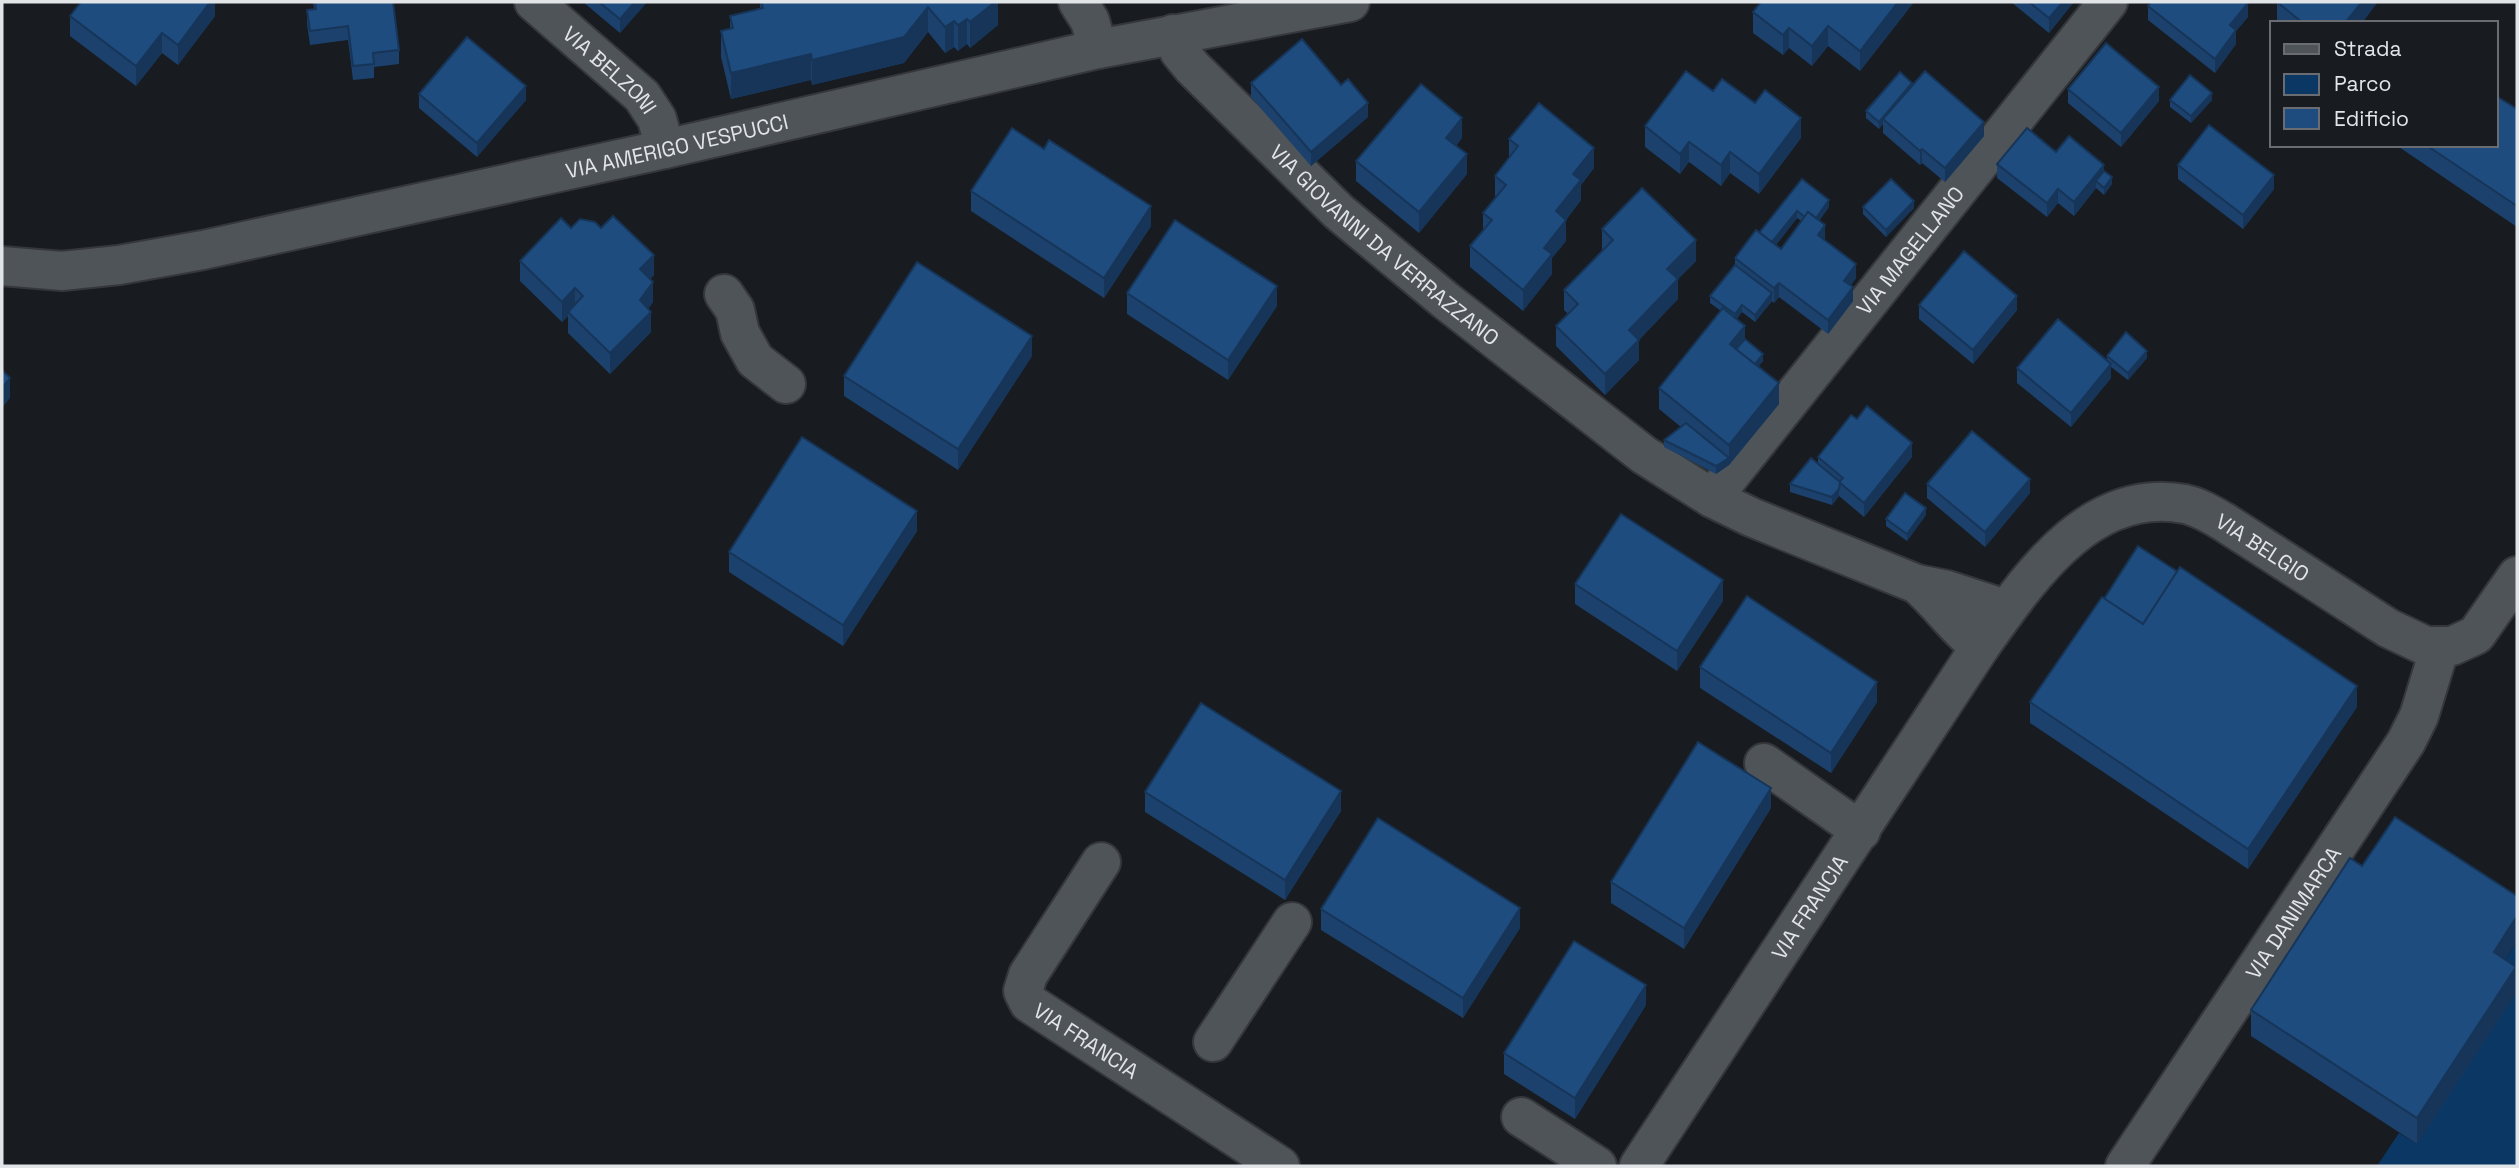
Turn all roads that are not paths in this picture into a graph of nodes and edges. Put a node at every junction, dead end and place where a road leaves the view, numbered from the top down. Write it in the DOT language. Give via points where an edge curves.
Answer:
graph roads {
  1 [pos="534,2"];
  2 [pos="1078,2"];
  3 [pos="1350,2"];
  4 [pos="2108,2"];
  5 [pos="1173,34"];
  6 [pos="1097,49"];
  7 [pos="665,149"];
  8 [pos="2,266"];
  9 [pos="724,293"];
  10 [pos="786,384"];
  11 [pos="1712,498"];
  12 [pos="2517,576"];
  13 [pos="1917,584"];
  14 [pos="2004,613"];
  15 [pos="1980,647"];
  16 [pos="2440,647"];
  17 [pos="1764,764"];
  18 [pos="1861,831"];
  19 [pos="1101,862"];
  20 [pos="1292,922"];
  21 [pos="1213,1042"];
  22 [pos="1521,1117"];
  23 [pos="1280,1166"];
  24 [pos="1597,1166"];
  25 [pos="1639,1166"];
  26 [pos="2125,1166"];
  1 -- 7 [label="street, VIA BELZONI" via="642,96 660,125"];
  2 -- 6 [label="street" via="1090,21"];
  3 -- 5 [label="street, VIA AMERIGO VESPUCCI"];
  4 -- 11 [label="street, VIA MAGELLANO"];
  5 -- 6 [label="street, VIA AMERIGO VESPUCCI"];
  5 -- 11 [label="street, VIA GIOVANNI DA VERRAZZANO" via="1179,51 1192,66 1339,212 1616,435"];
  6 -- 7 [label="street, VIA AMERIGO VESPUCCI"];
  7 -- 8 [label="street, VIA AMERIGO VESPUCCI" via="119,265 62,271"];
  9 -- 10 [label="street" via="755,360"];
  11 -- 13 [label="street"];
  12 -- 16 [label="street" via="2476,635"];
  13 -- 14 [label="street" via="1993,605"];
  13 -- 15 [label="street"];
  14 -- 15 [label="street, VIA FRANCIA"];
  14 -- 16 [label="street, VIA BELGIO" via="2051,556 2084,527 2105,515 2160,502 2185,504 2224,522 2400,635"];
  15 -- 18 [label="street, VIA FRANCIA"];
  16 -- 26 [label="street, VIA DANIMARCA" via="2406,742"];
  17 -- 18 [label="street"];
  18 -- 25 [label="street, VIA FRANCIA"];
  19 -- 23 [label="street, VIA FRANCIA" via="1028,975 1023,991 1029,1003"];
  20 -- 21 [label="street"];
  22 -- 24 [label="street"];
}
